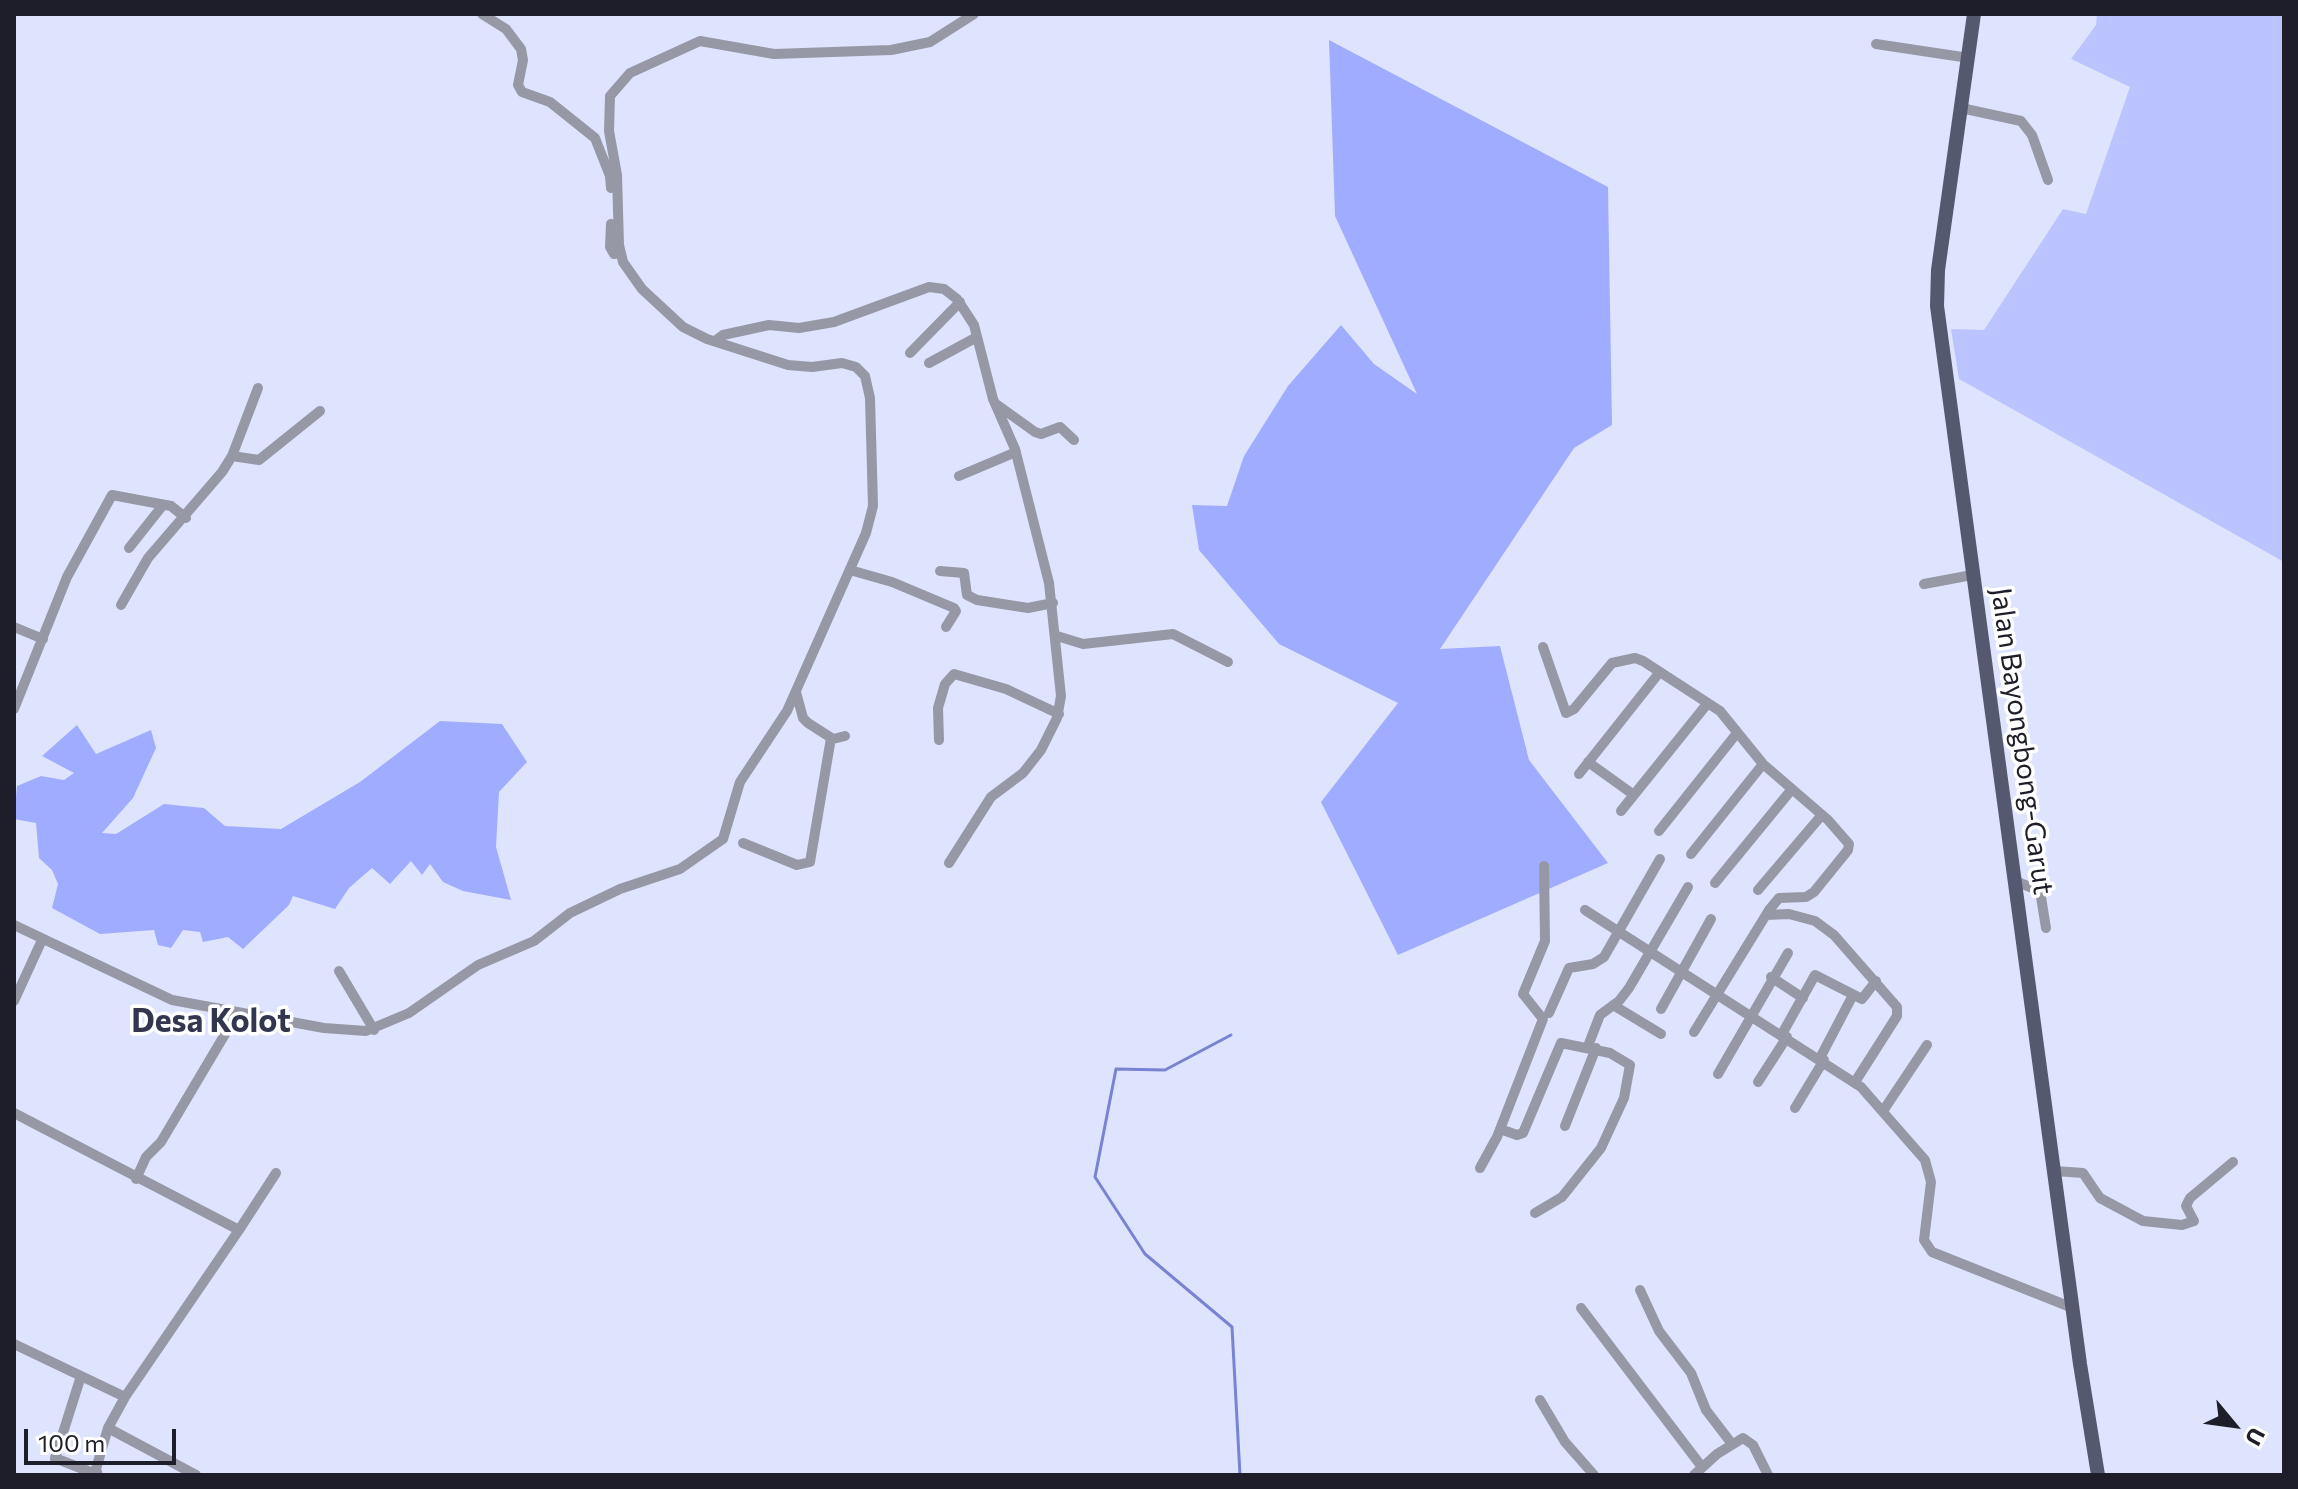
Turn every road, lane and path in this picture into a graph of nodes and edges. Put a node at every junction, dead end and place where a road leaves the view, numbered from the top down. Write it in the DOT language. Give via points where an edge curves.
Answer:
graph roads {
  1 [pos="482,14"];
  2 [pos="974,14"];
  3 [pos="1974,14"];
  4 [pos="1876,44"];
  5 [pos="1969,58"];
  6 [pos="1961,108"];
  7 [pos="2048,180"];
  8 [pos="621,253"];
  9 [pos="957,305"];
  10 [pos="973,339"];
  11 [pos="715,341"];
  12 [pos="910,353"];
  13 [pos="929,363"];
  14 [pos="258,388"];
  15 [pos="995,403"];
  16 [pos="320,411"];
  17 [pos="1074,440"];
  18 [pos="1011,453"];
  19 [pos="232,456"];
  20 [pos="959,476"];
  21 [pos="163,505"];
  22 [pos="186,518"];
  23 [pos="129,548"];
  24 [pos="850,570"];
  25 [pos="940,571"];
  26 [pos="1972,575"];
  27 [pos="1924,584"];
  28 [pos="1046,604"];
  29 [pos="121,605"];
  30 [pos="14,627"];
  31 [pos="946,627"];
  32 [pos="1057,636"];
  33 [pos="43,639"];
  34 [pos="1543,647"];
  35 [pos="1228,662"];
  36 [pos="1659,673"];
  37 [pos="796,692"];
  38 [pos="1707,704"];
  39 [pos="14,709"];
  40 [pos="1059,714"];
  41 [pos="1737,733"];
  42 [pos="845,736"];
  43 [pos="831,738"];
  44 [pos="939,740"];
  45 [pos="1588,762"];
  46 [pos="1763,764"];
  47 [pos="1579,774"];
  48 [pos="1792,789"];
  49 [pos="1634,795"];
  50 [pos="1621,811"];
  51 [pos="1821,816"];
  52 [pos="1659,831"];
  53 [pos="743,843"];
  54 [pos="1691,854"];
  55 [pos="1660,859"];
  56 [pos="949,863"];
  57 [pos="1544,866"];
  58 [pos="2015,881"];
  59 [pos="1715,883"];
  60 [pos="1688,887"];
  61 [pos="1758,890"];
  62 [pos="1585,910"];
  63 [pos="1768,913"];
  64 [pos="1711,919"];
  65 [pos="14,925"];
  66 [pos="2046,928"];
  67 [pos="1619,930"];
  68 [pos="42,940"];
  69 [pos="1651,951"];
  70 [pos="1788,953"];
  71 [pos="339,971"];
  72 [pos="1682,972"];
  73 [pos="1771,977"];
  74 [pos="1876,981"];
  75 [pos="1717,995"];
  76 [pos="1853,995"];
  77 [pos="1803,998"];
  78 [pos="14,1001"];
  79 [pos="1613,1005"];
  80 [pos="1661,1009"];
  81 [pos="1549,1013"];
  82 [pos="237,1014"];
  83 [pos="1750,1014"];
  84 [pos="374,1030"];
  85 [pos="1694,1032"];
  86 [pos="1661,1034"];
  87 [pos="1784,1036"];
  88 [pos="1927,1045"];
  89 [pos="1592,1047"];
  90 [pos="1822,1059"];
  91 [pos="1718,1074"];
  92 [pos="1758,1082"];
  93 [pos="1855,1082"];
  94 [pos="1795,1108"];
  95 [pos="1883,1111"];
  96 [pos="14,1113"];
  97 [pos="1565,1126"];
  98 [pos="1500,1129"];
  99 [pos="2233,1162"];
  100 [pos="1480,1168"];
  101 [pos="2055,1171"];
  102 [pos="276,1173"];
  103 [pos="136,1179"];
  104 [pos="1535,1213"];
  105 [pos="239,1230"];
  106 [pos="1640,1290"];
  107 [pos="1581,1308"];
  108 [pos="2073,1308"];
  109 [pos="14,1344"];
  110 [pos="81,1376"];
  111 [pos="125,1397"];
  112 [pos="1540,1400"];
  113 [pos="108,1428"];
  114 [pos="1732,1444"];
  115 [pos="1698,1471"];
  116 [pos="98,1475"];
  117 [pos="196,1475"];
  118 [pos="1594,1475"];
  119 [pos="1768,1475"];
  120 [pos="2098,1475"];
  1 -- 8 [label="street" via="506,29 521,49 522,92 550,102 595,138 610,176 610,247 614,254"];
  2 -- 8 [label="street" via="930,42 902,48 774,54 700,41 630,73 613,88 608,109"];
  3 -- 5 [label="main road, Jalan Bayongbong-Garut"];
  4 -- 5 [label="street"];
  5 -- 6 [label="main road, Jalan Bayongbong-Garut"];
  6 -- 7 [label="street" via="2021,121 2032,135"];
  6 -- 26 [label="main road, Jalan Bayongbong-Garut" via="1937,306"];
  8 -- 11 [label="street" via="633,278 652,299 683,327"];
  9 -- 10 [label="street"];
  9 -- 11 [label="street" via="944,289 929,287 834,322 799,328 769,325"];
  9 -- 12 [label="street"];
  10 -- 13 [label="street"];
  10 -- 15 [label="street"];
  11 -- 24 [label="street" via="788,365 842,363 865,376 872,420 873,506"];
  14 -- 19 [label="street"];
  15 -- 17 [label="street" via="1035,432 1060,427"];
  15 -- 18 [label="street"];
  16 -- 19 [label="street" via="259,460"];
  18 -- 20 [label="street"];
  18 -- 28 [label="street"];
  19 -- 22 [label="street"];
  21 -- 22 [label="street"];
  21 -- 23 [label="street"];
  21 -- 33 [label="street" via="113,494 67,577"];
  22 -- 29 [label="street" via="148,558"];
  24 -- 31 [label="street" via="954,608"];
  24 -- 37 [label="street"];
  25 -- 28 [label="street" via="964,573 972,599 1028,608"];
  26 -- 27 [label="street"];
  26 -- 58 [label="main road, Jalan Bayongbong-Garut"];
  28 -- 32 [label="street"];
  30 -- 33 [label="street"];
  32 -- 35 [label="street" via="1083,644 1173,634"];
  32 -- 40 [label="street"];
  33 -- 39 [label="street"];
  34 -- 36 [label="street" via="1566,713 1612,663 1635,658"];
  36 -- 38 [label="street"];
  36 -- 45 [label="street"];
  37 -- 43 [label="street" via="803,718"];
  37 -- 84 [label="street" via="749,765 727,833 717,845 680,869 570,913 534,941 478,965 409,1013"];
  38 -- 41 [label="street" via="1720,711"];
  38 -- 49 [label="street"];
  40 -- 44 [label="street" via="1006,689 954,674 938,708"];
  40 -- 56 [label="street" via="1033,762 991,797"];
  41 -- 46 [label="street"];
  41 -- 52 [label="street"];
  42 -- 43 [label="street"];
  43 -- 53 [label="street" via="810,862 797,865"];
  45 -- 47 [label="street"];
  45 -- 49 [label="street"];
  46 -- 48 [label="street"];
  46 -- 54 [label="street"];
  48 -- 51 [label="street"];
  48 -- 59 [label="street"];
  49 -- 50 [label="street"];
  51 -- 61 [label="street"];
  51 -- 63 [label="street" via="1847,841 1848,850 1814,892 1779,898"];
  55 -- 67 [label="street"];
  57 -- 98 [label="street" via="1545,941 1523,994 1543,1019"];
  58 -- 66 [label="street" via="2040,891"];
  58 -- 101 [label="main road, Jalan Bayongbong-Garut"];
  60 -- 69 [label="street"];
  62 -- 67 [label="street"];
  63 -- 74 [label="street" via="1815,921"];
  63 -- 75 [label="street"];
  64 -- 72 [label="street"];
  65 -- 68 [label="street"];
  67 -- 69 [label="street"];
  67 -- 81 [label="street" via="1600,961 1569,968"];
  68 -- 78 [label="street"];
  68 -- 82 [label="street" via="172,1000"];
  69 -- 72 [label="street"];
  69 -- 79 [label="street"];
  70 -- 73 [label="street"];
  71 -- 84 [label="street"];
  72 -- 75 [label="street"];
  72 -- 80 [label="street"];
  73 -- 77 [label="street"];
  73 -- 83 [label="street"];
  74 -- 76 [label="street" via="1862,999"];
  74 -- 93 [label="street" via="1899,1012"];
  75 -- 83 [label="street"];
  75 -- 85 [label="street"];
  76 -- 77 [label="street" via="1818,974"];
  76 -- 90 [label="street"];
  77 -- 87 [label="street"];
  79 -- 86 [label="street"];
  79 -- 89 [label="street" via="1600,1015"];
  82 -- 84 [label="street" via="342,1031"];
  82 -- 103 [label="street"];
  83 -- 87 [label="street"];
  83 -- 91 [label="street"];
  87 -- 90 [label="street"];
  87 -- 92 [label="street"];
  88 -- 95 [label="street"];
  89 -- 97 [label="street"];
  89 -- 98 [label="street" via="1559,1044 1523,1133"];
  89 -- 104 [label="street" via="1630,1065 1624,1098 1587,1170 1562,1197"];
  90 -- 93 [label="street"];
  90 -- 94 [label="street"];
  93 -- 95 [label="street"];
  95 -- 108 [label="street" via="1928,1168 1924,1240 1932,1252"];
  96 -- 103 [label="street"];
  98 -- 100 [label="street"];
  99 -- 101 [label="street" via="2190,1198 2186,1206 2194,1221 2182,1225 2143,1221 2100,1198 2083,1173"];
  101 -- 108 [label="main road, Jalan Bayongbong-Garut"];
  102 -- 105 [label="street"];
  103 -- 105 [label="street"];
  105 -- 111 [label="street"];
  106 -- 114 [label="street" via="1659,1331 1691,1373 1706,1410"];
  107 -- 115 [label="street"];
  108 -- 120 [label="main road, Jalan Bayongbong-Garut"];
  109 -- 110 [label="street"];
  110 -- 111 [label="street"];
  110 -- 116 [label="street" via="55,1458"];
  111 -- 113 [label="street"];
  112 -- 118 [label="street" via="1565,1442"];
  113 -- 116 [label="street"];
  113 -- 117 [label="street"];
  114 -- 115 [label="street"];
  114 -- 119 [label="street" via="1747,1439"];
}
